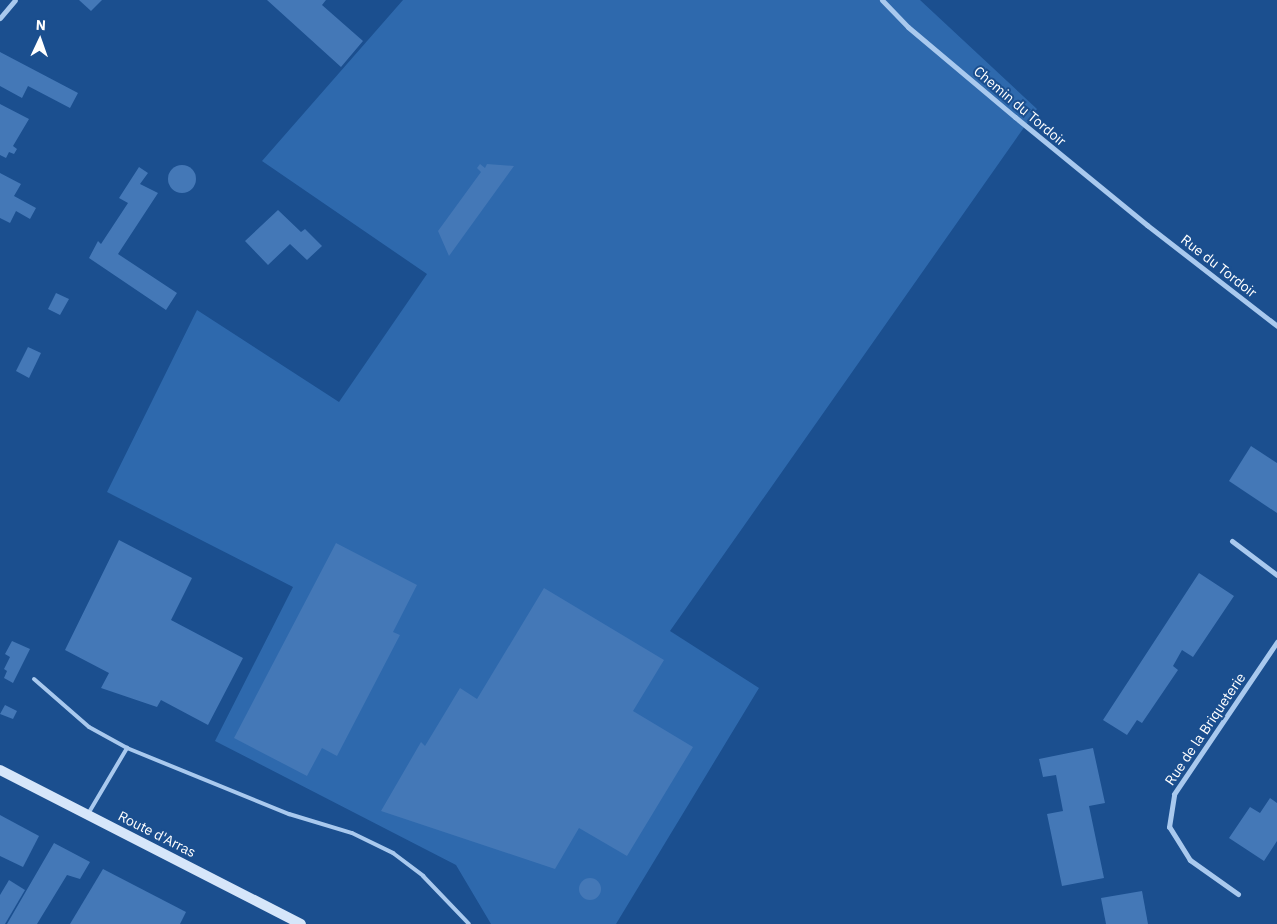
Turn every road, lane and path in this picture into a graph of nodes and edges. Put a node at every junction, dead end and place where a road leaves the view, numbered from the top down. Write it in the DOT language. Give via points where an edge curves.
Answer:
graph roads {
  1 [pos="15,0"];
  2 [pos="882,0"];
  3 [pos="0,18"];
  4 [pos="1147,225"];
  5 [pos="1277,326"];
  6 [pos="1232,540"];
  7 [pos="1277,576"];
  8 [pos="1277,642"];
  9 [pos="34,679"];
  10 [pos="127,748"];
  11 [pos="0,770"];
  12 [pos="88,814"];
  13 [pos="1238,894"];
  14 [pos="301,924"];
  15 [pos="469,924"];
  1 -- 3 [label="street"];
  2 -- 4 [label="street, Chemin du Tordoir" via="924,40"];
  4 -- 5 [label="street, Rue du Tordoir"];
  6 -- 7 [label="street"];
  8 -- 13 [label="street, Rue de la Briqueterie" via="1174,794 1170,818 1169,827 1190,860"];
  9 -- 10 [label="lane" via="89,726"];
  10 -- 12 [label="lane"];
  10 -- 15 [label="lane" via="289,814 352,833 392,853 423,876"];
  11 -- 12 [label="main road, Route d'Arras"];
  12 -- 14 [label="main road, Route d'Arras"];
}
